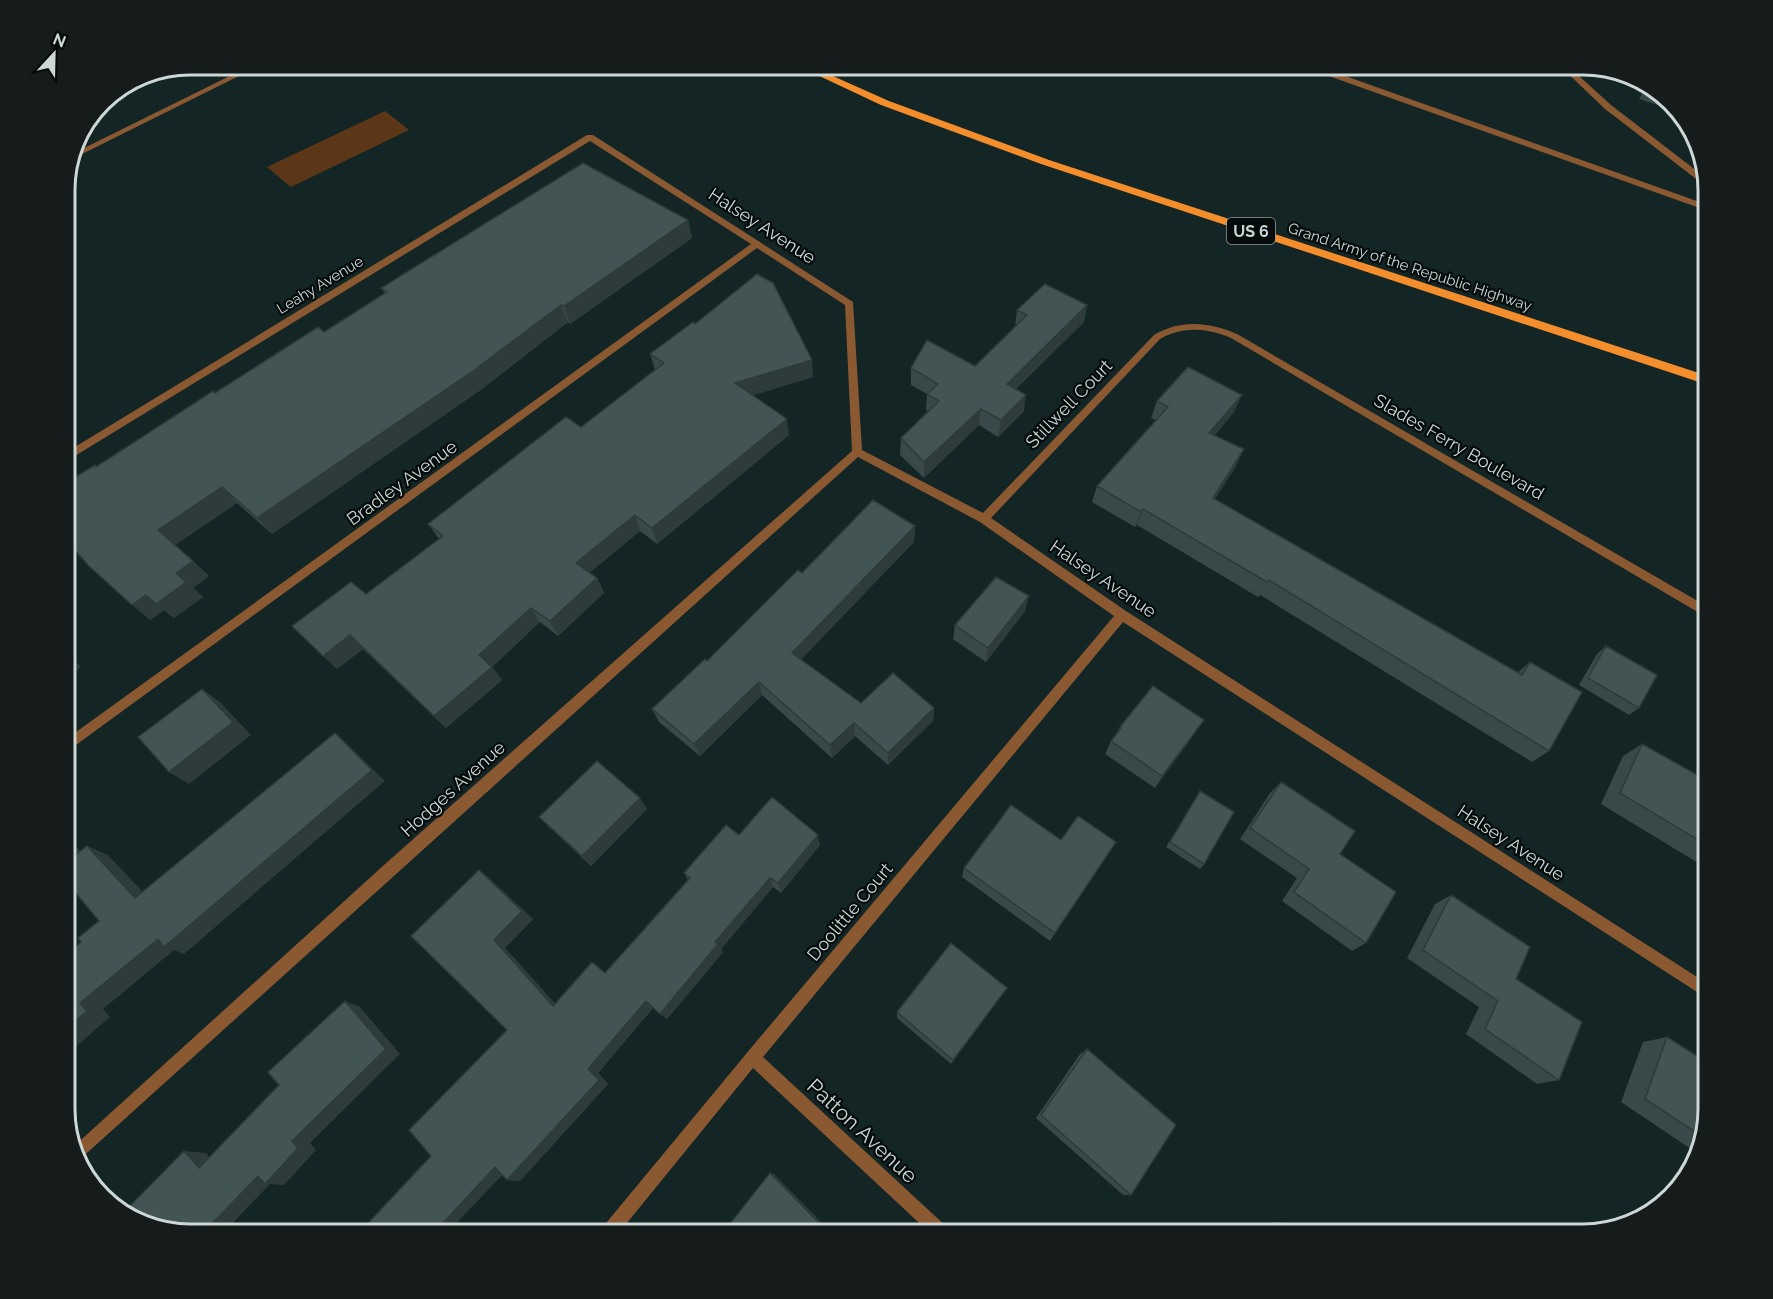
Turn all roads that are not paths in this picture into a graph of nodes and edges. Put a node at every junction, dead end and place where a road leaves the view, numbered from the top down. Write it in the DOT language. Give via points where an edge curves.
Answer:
graph roads {
  1 [pos="236,75"];
  2 [pos="826,75"];
  3 [pos="1335,75"];
  4 [pos="1575,75"];
  5 [pos="590,137"];
  6 [pos="82,153"];
  7 [pos="1697,175"];
  8 [pos="1698,204"];
  9 [pos="757,244"];
  10 [pos="1187,327"];
  11 [pos="1698,378"];
  12 [pos="75,452"];
  13 [pos="857,452"];
  14 [pos="984,519"];
  15 [pos="1698,607"];
  16 [pos="1122,615"];
  17 [pos="75,740"];
  18 [pos="1698,986"];
  19 [pos="753,1058"];
  20 [pos="82,1149"];
  21 [pos="616,1224"];
  22 [pos="931,1224"];
  1 -- 6 [label="street"];
  2 -- 11 [label="main road, Grand Army of the Republic Highway / US 6" via="934,123 1045,162"];
  3 -- 8 [label="street"];
  4 -- 7 [label="street" via="1608,107"];
  5 -- 9 [label="street, Halsey Avenue"];
  5 -- 12 [label="street, Leahy Avenue"];
  9 -- 13 [label="street, Halsey Avenue" via="850,304"];
  9 -- 17 [label="street, Bradley Avenue"];
  10 -- 14 [label="street, Stillwell Court" via="1157,337"];
  10 -- 15 [label="street, Slades Ferry Boulevard" via="1216,328 1234,336"];
  13 -- 14 [label="street, Halsey Avenue"];
  13 -- 20 [label="street, Hodges Avenue"];
  14 -- 16 [label="street, Halsey Avenue"];
  16 -- 18 [label="street, Halsey Avenue"];
  16 -- 19 [label="street, Doolittle Court"];
  19 -- 21 [label="street, Doolittle Court"];
  19 -- 22 [label="street, Patton Avenue"];
}
